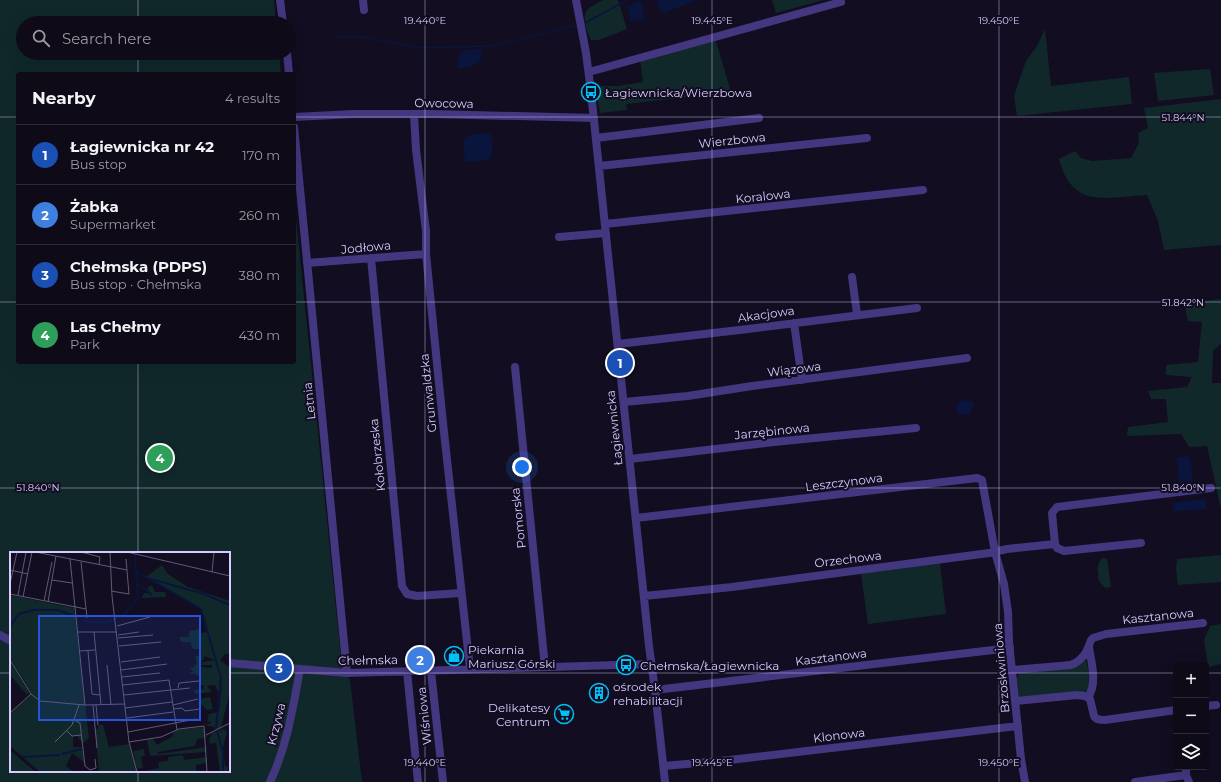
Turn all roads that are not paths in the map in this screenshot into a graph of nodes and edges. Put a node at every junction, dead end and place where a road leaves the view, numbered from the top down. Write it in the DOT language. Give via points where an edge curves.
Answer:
graph roads {
  1 [pos="280,0"];
  2 [pos="363,0"];
  3 [pos="576,0"];
  4 [pos="841,2"];
  5 [pos="364,10"];
  6 [pos="282,16"];
  7 [pos="288,60"];
  8 [pos="289,72"];
  9 [pos="589,72"];
  10 [pos="414,114"];
  11 [pos="296,117"];
  12 [pos="594,118"];
  13 [pos="759,118"];
  14 [pos="596,138"];
  15 [pos="867,138"];
  16 [pos="296,147"];
  17 [pos="599,166"];
  18 [pos="923,190"];
  19 [pos="606,228"];
  20 [pos="559,237"];
  21 [pos="426,254"];
  22 [pos="371,258"];
  23 [pos="308,264"];
  24 [pos="852,276"];
  25 [pos="917,308"];
  26 [pos="857,314"];
  27 [pos="794,323"];
  28 [pos="618,344"];
  29 [pos="967,358"];
  30 [pos="515,367"];
  31 [pos="802,380"];
  32 [pos="624,402"];
  33 [pos="916,428"];
  34 [pos="630,459"];
  35 [pos="1211,488"];
  36 [pos="636,518"];
  37 [pos="1141,543"];
  38 [pos="1055,544"];
  39 [pos="995,552"];
  40 [pos="462,592"];
  41 [pos="644,596"];
  42 [pos="1203,623"];
  43 [pos="0,635"];
  44 [pos="10,640"];
  45 [pos="1089,646"];
  46 [pos="1010,648"];
  47 [pos="230,663"];
  48 [pos="651,664"];
  49 [pos="545,667"];
  50 [pos="300,669"];
  51 [pos="470,669"];
  52 [pos="1012,670"];
  53 [pos="407,671"];
  54 [pos="431,671"];
  55 [pos="347,673"];
  56 [pos="655,690"];
  57 [pos="1088,697"];
  58 [pos="1015,701"];
  59 [pos="1216,705"];
  60 [pos="1209,706"];
  61 [pos="1173,710"];
  62 [pos="1018,726"];
  63 [pos="664,766"];
  64 [pos="1187,775"];
  65 [pos="270,782"];
  66 [pos="418,782"];
  67 [pos="443,782"];
  68 [pos="665,782"];
  69 [pos="1025,782"];
  70 [pos="1134,782"];
  1 -- 6 [label="street"];
  2 -- 5 [label="street"];
  3 -- 9 [label="street, Łagiewnicka"];
  4 -- 9 [label="street"];
  7 -- 8 [label="street"];
  9 -- 12 [label="street, Łagiewnicka"];
  10 -- 11 [label="street, Owocowa"];
  10 -- 12 [label="street, Owocowa"];
  10 -- 21 [label="street, Grunwaldzka"];
  12 -- 14 [label="street, Łagiewnicka"];
  13 -- 14 [label="street"];
  14 -- 17 [label="street, Łagiewnicka"];
  15 -- 17 [label="street, Wierzbowa"];
  16 -- 23 [label="street, Letnia"];
  17 -- 19 [label="street, Łagiewnicka"];
  18 -- 19 [label="street, Koralowa"];
  19 -- 20 [label="street"];
  19 -- 28 [label="street, Łagiewnicka"];
  21 -- 22 [label="street, Jodłowa"];
  21 -- 40 [label="street, Grunwaldzka"];
  22 -- 23 [label="street, Jodłowa"];
  22 -- 40 [label="street, Kołobrzeska" via="402,586 407,594 417,596"];
  23 -- 55 [label="street, Letnia"];
  24 -- 26 [label="street"];
  25 -- 26 [label="street, Akacjowa"];
  26 -- 27 [label="street, Akacjowa"];
  27 -- 28 [label="street, Akacjowa"];
  27 -- 31 [label="street"];
  28 -- 32 [label="street, Łagiewnicka"];
  29 -- 31 [label="street, Wiązowa"];
  30 -- 49 [label="street, Pomorska"];
  31 -- 32 [label="street, Wiązowa"];
  32 -- 34 [label="street, Łagiewnicka"];
  33 -- 34 [label="street, Jarzębinowa"];
  34 -- 36 [label="street, Łagiewnicka"];
  35 -- 38 [label="street" via="1058,507 1052,513"];
  36 -- 39 [label="street, Leszczynowa" via="976,478 983,482"];
  36 -- 41 [label="street, Łagiewnicka"];
  37 -- 38 [label="street, Orzechowa" via="1064,551"];
  38 -- 39 [label="street, Orzechowa" via="1008,548"];
  39 -- 41 [label="street, Orzechowa" via="732,587"];
  39 -- 46 [label="street, Brzoskwiniowa" via="1004,584"];
  40 -- 51 [label="street, Grunwaldzka"];
  41 -- 48 [label="street, Łagiewnicka"];
  42 -- 45 [label="street, Kasztanowa" via="1106,634 1093,638"];
  43 -- 44 [label="street"];
  45 -- 52 [label="street, Kasztanowa" via="1083,657 1071,665"];
  45 -- 57 [label="street" via="1093,680"];
  46 -- 52 [label="street, Brzoskwiniowa"];
  46 -- 56 [label="street, Kasztanowa"];
  47 -- 50 [label="street, Chełmska"];
  48 -- 49 [label="street, Chełmska"];
  48 -- 56 [label="street, Łagiewnicka"];
  49 -- 51 [label="street, Chełmska"];
  50 -- 55 [label="street, Chełmska"];
  50 -- 65 [label="street, Krzywa" via="285,742"];
  51 -- 54 [label="street, Chełmska"];
  52 -- 58 [label="street, Brzoskwiniowa"];
  53 -- 54 [label="street, Chełmska"];
  53 -- 55 [label="street, Chełmska"];
  53 -- 66 [label="street"];
  54 -- 67 [label="street, Wiśniowa"];
  56 -- 63 [label="street, Łagiewnicka"];
  57 -- 58 [label="street" via="1077,695"];
  57 -- 61 [label="street" via="1094,716 1098,720"];
  58 -- 62 [label="street, Brzoskwiniowa"];
  59 -- 60 [label="street"];
  62 -- 63 [label="street, Klonowa"];
  62 -- 69 [label="street, Brzoskwiniowa"];
  63 -- 68 [label="street, Łagiewnicka"];
  64 -- 70 [label="street"];
}
